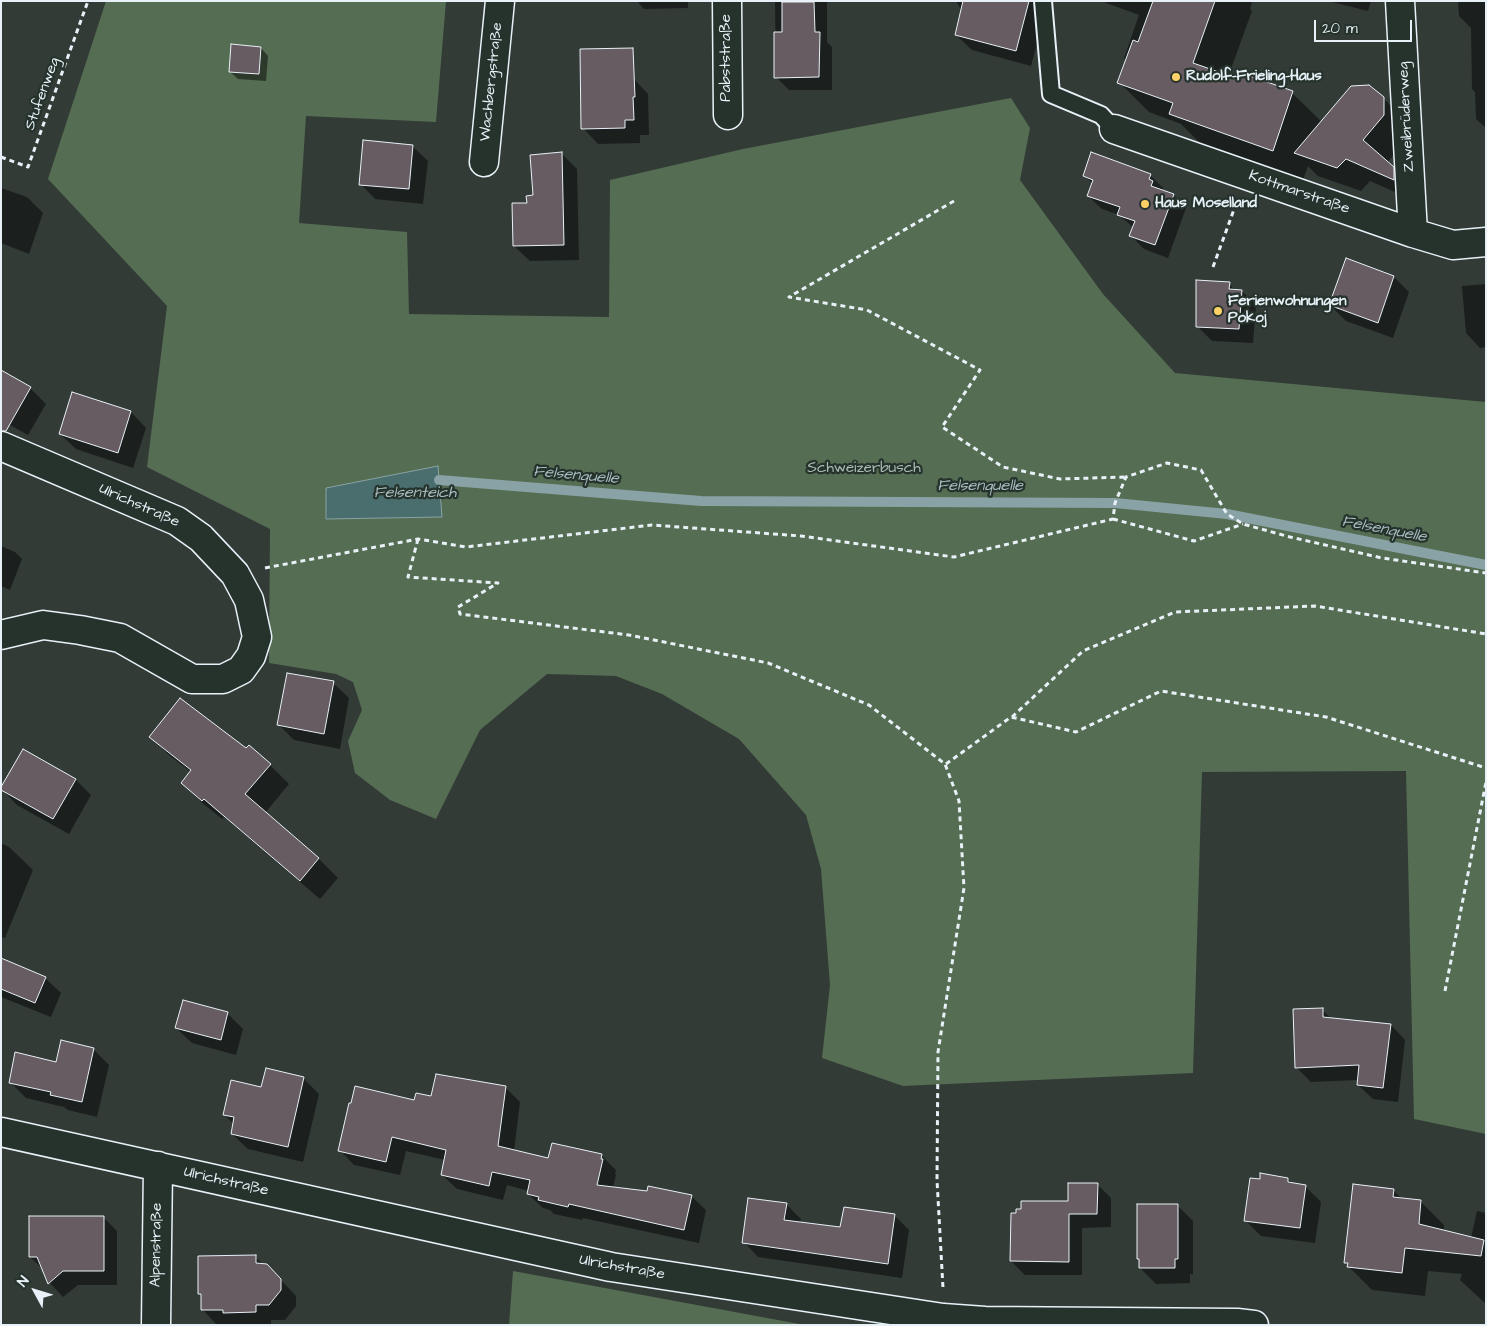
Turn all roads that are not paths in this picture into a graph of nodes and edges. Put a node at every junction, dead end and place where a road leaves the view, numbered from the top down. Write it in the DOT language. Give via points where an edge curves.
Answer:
graph roads {
  1 [pos="500,1"];
  2 [pos="727,1"];
  3 [pos="1043,1"];
  4 [pos="1400,1"];
  5 [pos="728,115"];
  6 [pos="1114,129"];
  7 [pos="484,162"];
  8 [pos="1413,233"];
  9 [pos="1486,242"];
  10 [pos="1,446"];
  11 [pos="1,635"];
  12 [pos="1,1132"];
  13 [pos="158,1166"];
  14 [pos="943,1321"];
  15 [pos="156,1325"];
  16 [pos="1254,1325"];
  1 -- 7 [label="street, Wachbergstraße"];
  2 -- 5 [label="street, Pabststraße"];
  3 -- 6 [label="lane" via="1051,94 1101,116"];
  4 -- 8 [label="street, Zweibrüderweg"];
  6 -- 8 [label="street, Kottmarstraße"];
  8 -- 9 [label="street, Kottmarstraße" via="1453,245"];
  10 -- 11 [label="street, Ulrichstraße" via="177,521 201,538 235,574 249,600 257,637 251,656 241,670 222,679 192,679 120,638 44,625"];
  12 -- 13 [label="street, Ulrichstraße"];
  13 -- 14 [label="street, Ulrichstraße" via="611,1267"];
  13 -- 15 [label="street, Alpenstraße"];
  14 -- 16 [label="street, Ulrichstraße"];
}
